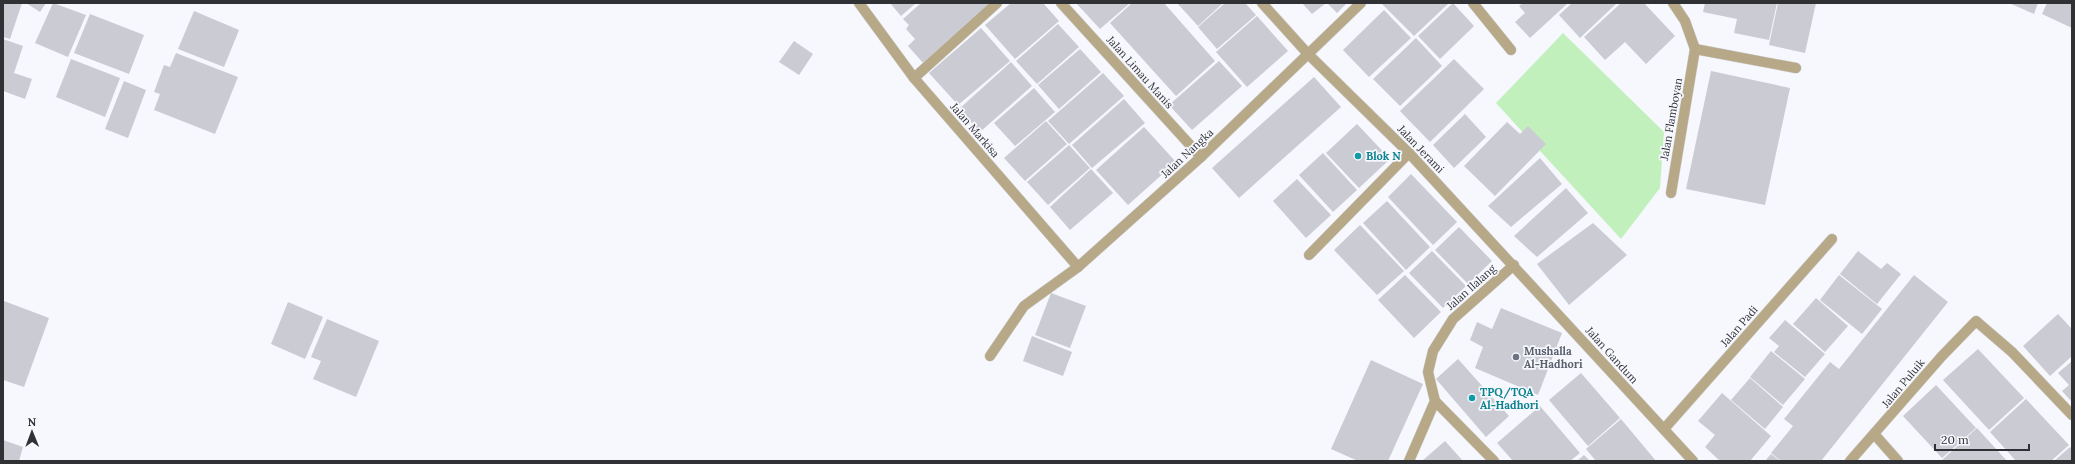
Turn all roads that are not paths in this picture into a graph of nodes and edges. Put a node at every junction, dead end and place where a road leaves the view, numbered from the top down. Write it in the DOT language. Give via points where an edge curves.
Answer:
graph roads {
  1 [pos="859,3"];
  2 [pos="997,3"];
  3 [pos="1061,3"];
  4 [pos="1262,3"];
  5 [pos="1361,3"];
  6 [pos="1473,3"];
  7 [pos="1673,3"];
  8 [pos="1696,49"];
  9 [pos="1511,50"];
  10 [pos="1308,54"];
  11 [pos="1796,68"];
  12 [pos="914,78"];
  13 [pos="1409,153"];
  14 [pos="1201,157"];
  15 [pos="1671,193"];
  16 [pos="1832,240"];
  17 [pos="1309,255"];
  18 [pos="1514,265"];
  19 [pos="1078,267"];
  20 [pos="990,356"];
  21 [pos="1435,401"];
  22 [pos="2072,415"];
  23 [pos="1664,429"];
  24 [pos="1874,435"];
  25 [pos="1409,461"];
  26 [pos="1494,461"];
  27 [pos="1693,461"];
  28 [pos="1850,461"];
  29 [pos="1898,461"];
  1 -- 12 [label="street, Jalan Markisa"];
  2 -- 12 [label="street"];
  3 -- 14 [label="street, Jalan Limau Manis"];
  4 -- 10 [label="street, Jalan Jerami"];
  5 -- 10 [label="street, Jalan Nangka"];
  6 -- 9 [label="street"];
  7 -- 8 [label="street" via="1685,21"];
  8 -- 11 [label="street"];
  8 -- 15 [label="street, Jalan Flamboyan"];
  10 -- 13 [label="street, Jalan Jerami"];
  10 -- 14 [label="street, Jalan Nangka"];
  12 -- 19 [label="street, Jalan Markisa"];
  13 -- 17 [label="street"];
  13 -- 18 [label="street, Jalan Jerami"];
  14 -- 19 [label="street, Jalan Nangka"];
  16 -- 23 [label="street, Jalan Padi"];
  18 -- 21 [label="street, Jalan Ilalang" via="1453,319 1433,351 1428,372"];
  18 -- 23 [label="street, Jalan Gandum"];
  19 -- 20 [label="street, Jalan Nangka" via="1024,306"];
  21 -- 25 [label="street"];
  21 -- 26 [label="street"];
  22 -- 24 [label="street, Jalan Puluik" via="2012,352 1976,321 1942,356"];
  23 -- 27 [label="street, Jalan Gandum"];
  24 -- 28 [label="street, Jalan Puluik"];
  24 -- 29 [label="street"];
}
